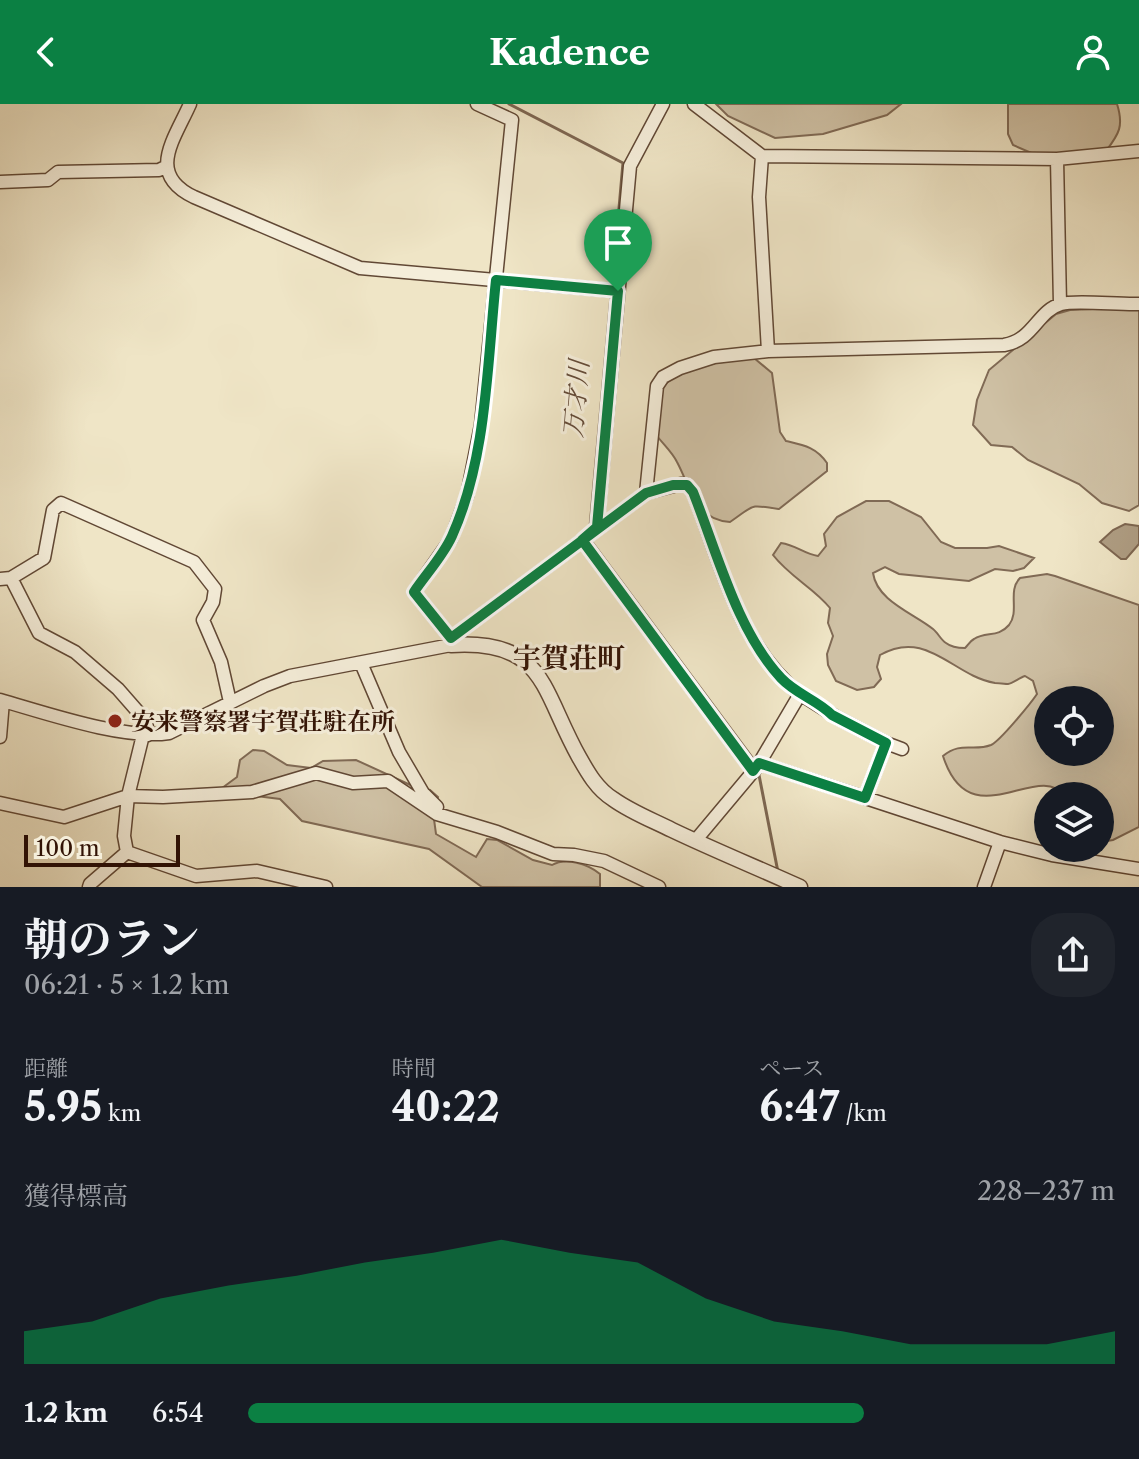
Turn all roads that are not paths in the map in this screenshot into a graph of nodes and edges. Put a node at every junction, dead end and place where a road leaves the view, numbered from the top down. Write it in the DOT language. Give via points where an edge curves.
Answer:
graph roads {
  1 [pos="190,104"];
  2 [pos="477,104"];
  3 [pos="663,104"];
  4 [pos="694,104"];
  5 [pos="1139,151"];
  6 [pos="762,156"];
  7 [pos="1057,159"];
  8 [pos="165,167"];
  9 [pos="0,182"];
  10 [pos="496,280"];
  11 [pos="613,290"];
  12 [pos="1060,304"];
  13 [pos="1139,304"];
  14 [pos="768,351"];
  15 [pos="646,493"];
  16 [pos="597,527"];
  17 [pos="582,540"];
  18 [pos="5,578"];
  19 [pos="451,642"];
  20 [pos="361,663"];
  21 [pos="800,694"];
  22 [pos="2,700"];
  23 [pos="230,702"];
  24 [pos="146,735"];
  25 [pos="0,737"];
  26 [pos="886,743"];
  27 [pos="902,749"];
  28 [pos="757,766"];
  29 [pos="128,796"];
  30 [pos="865,798"];
  31 [pos="0,803"];
  32 [pos="449,815"];
  33 [pos="695,841"];
  34 [pos="1000,842"];
  35 [pos="127,852"];
  36 [pos="1139,869"];
  37 [pos="188,881"];
  38 [pos="89,887"];
  39 [pos="326,887"];
  40 [pos="659,887"];
  41 [pos="800,887"];
  42 [pos="984,887"];
  1 -- 8 [label="street"];
  2 -- 10 [label="street" via="512,120"];
  3 -- 11 [label="street" via="630,166"];
  4 -- 6 [label="street"];
  5 -- 7 [label="street"];
  6 -- 7 [label="street"];
  6 -- 14 [label="street" via="759,197"];
  7 -- 12 [label="street"];
  8 -- 9 [label="street" via="58,172 48,180"];
  8 -- 10 [label="street" via="185,193 360,268"];
  10 -- 11 [label="street"];
  10 -- 19 [label="street" via="481,425 467,496 451,539 414,592"];
  11 -- 16 [label="street"];
  12 -- 13 [label="street"];
  12 -- 14 [label="street" via="1026,337 1004,345"];
  14 -- 15 [label="street" via="714,357 660,378"];
  15 -- 16 [label="street"];
  15 -- 21 [label="street" via="681,484 693,492 728,590 763,655"];
  16 -- 17 [label="street"];
  17 -- 19 [label="street"];
  17 -- 28 [label="street"];
  18 -- 23 [label="street" via="44,558 53,510 61,503 194,562 215,589 203,620"];
  18 -- 24 [label="street" via="39,633 75,652 118,689 146,721"];
  19 -- 20 [label="street"];
  19 -- 33 [label="street" via="494,646 523,659 540,677 582,762 604,793"];
  20 -- 23 [label="street" via="290,676"];
  20 -- 32 [label="street" via="399,752 423,793"];
  21 -- 26 [label="street"];
  21 -- 28 [label="street"];
  22 -- 24 [label="street"];
  22 -- 25 [label="street"];
  23 -- 24 [label="street" via="169,733"];
  24 -- 29 [label="street"];
  26 -- 27 [label="street"];
  26 -- 30 [label="street"];
  28 -- 30 [label="street"];
  28 -- 33 [label="street"];
  29 -- 31 [label="street" via="64,817"];
  29 -- 32 [label="street" via="252,792 316,773 353,783 388,781 437,814"];
  29 -- 35 [label="street"];
  30 -- 34 [label="street"];
  32 -- 40 [label="street" via="553,854 604,861"];
  33 -- 41 [label="street"];
  34 -- 36 [label="street"];
  34 -- 42 [label="street"];
  35 -- 37 [label="street"];
  35 -- 38 [label="street"];
  37 -- 39 [label="street" via="257,871"];
}
